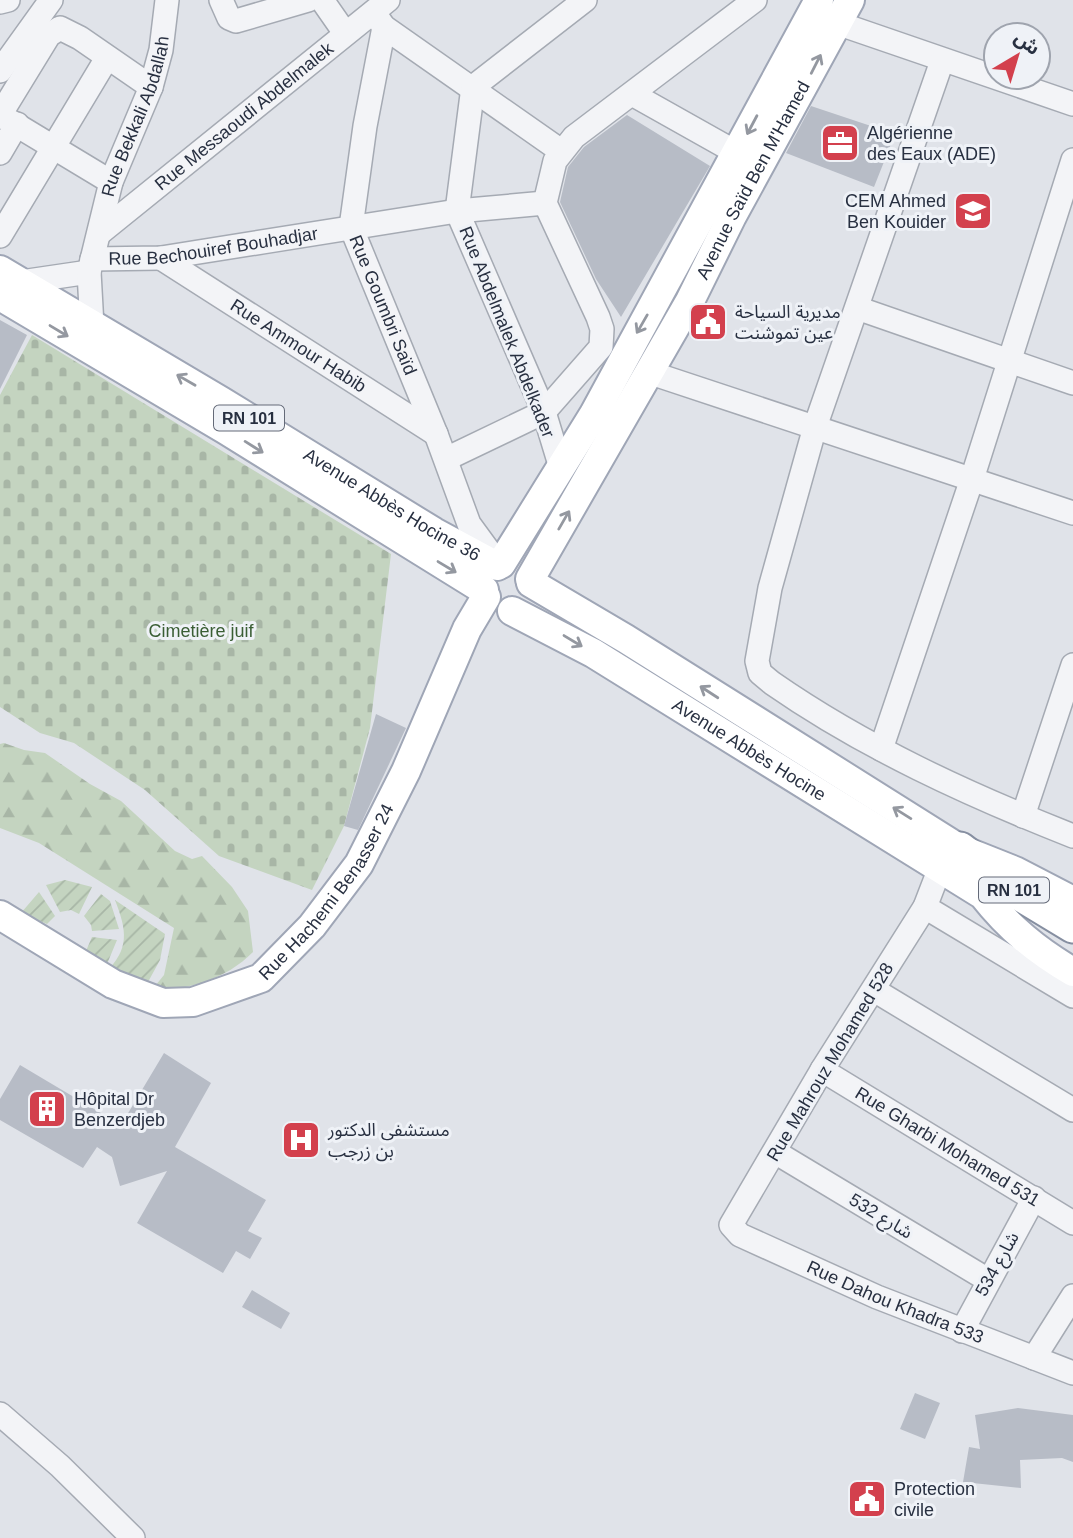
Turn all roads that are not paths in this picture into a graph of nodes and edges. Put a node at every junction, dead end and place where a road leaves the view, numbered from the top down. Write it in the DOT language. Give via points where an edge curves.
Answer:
graph roads {
  1 [pos="8,0"];
  2 [pos="51,0"];
  3 [pos="167,0"];
  4 [pos="221,0"];
  5 [pos="308,0"];
  6 [pos="322,0"];
  7 [pos="584,0"];
  8 [pos="755,0"];
  9 [pos="819,0"];
  10 [pos="0,2"];
  11 [pos="843,12"];
  12 [pos="382,13"];
  13 [pos="345,33"];
  14 [pos="107,58"];
  15 [pos="942,61"];
  16 [pos="0,71"];
  17 [pos="150,87"];
  18 [pos="473,87"];
  19 [pos="632,94"];
  20 [pos="1073,104"];
  21 [pos="6,118"];
  22 [pos="53,145"];
  23 [pos="561,151"];
  24 [pos="0,153"];
  25 [pos="737,153"];
  26 [pos="1073,160"];
  27 [pos="114,175"];
  28 [pos="151,191"];
  29 [pos="545,203"];
  30 [pos="457,211"];
  31 [pos="351,227"];
  32 [pos="101,232"];
  33 [pos="0,236"];
  34 [pos="161,258"];
  35 [pos="90,265"];
  36 [pos="7,283"];
  37 [pos="857,307"];
  38 [pos="92,326"];
  39 [pos="612,352"];
  40 [pos="1010,361"];
  41 [pos="648,372"];
  42 [pos="1073,383"];
  43 [pos="544,412"];
  44 [pos="815,427"];
  45 [pos="436,434"];
  46 [pos="446,459"];
  47 [pos="561,468"];
  48 [pos="972,479"];
  49 [pos="1073,513"];
  50 [pos="530,581"];
  51 [pos="498,586"];
  52 [pos="1073,665"];
  53 [pos="881,749"];
  54 [pos="1023,816"];
  55 [pos="1073,836"];
  56 [pos="950,859"];
  57 [pos="983,895"];
  58 [pos="927,901"];
  59 [pos="1073,901"];
  60 [pos="0,915"];
  61 [pos="1073,926"];
  62 [pos="1073,950"];
  63 [pos="1073,972"];
  64 [pos="873,990"];
  65 [pos="1073,996"];
  66 [pos="822,1070"];
  67 [pos="1073,1110"];
  68 [pos="775,1152"];
  69 [pos="1034,1198"];
  70 [pos="735,1217"];
  71 [pos="1073,1223"];
  72 [pos="988,1280"];
  73 [pos="1073,1296"];
  74 [pos="962,1331"];
  75 [pos="1034,1358"];
  76 [pos="1073,1373"];
  77 [pos="0,1414"];
  78 [pos="133,1538"];
  1 -- 10 [label="street"];
  2 -- 16 [label="street"];
  3 -- 17 [label="street, Rue Bekkali Abdallah" via="161,50"];
  4 -- 5 [label="street" via="229,18 236,21"];
  6 -- 13 [label="street"];
  7 -- 18 [label="street"];
  8 -- 19 [label="street"];
  9 -- 25 [label="main road, Avenue Saïd Ben M'Hamed, one-way"];
  11 -- 15 [label="street"];
  41 -- 11 [label="main road, Avenue Saïd Ben M'Hamed, one-way" via="691,301"];
  12 -- 13 [label="street, Rue Messaoudi Abdelmalek"];
  12 -- 18 [label="street"];
  12 -- 31 [label="street, Rue Goumbri Saïd"];
  13 -- 28 [label="street, Rue Messaoudi Abdelmalek"];
  14 -- 17 [label="street"];
  14 -- 21 [label="street" via="66,30 55,30"];
  14 -- 22 [label="street"];
  15 -- 20 [label="street"];
  15 -- 37 [label="street"];
  17 -- 27 [label="street, Rue Bekkali Abdallah"];
  18 -- 23 [label="street"];
  18 -- 30 [label="street, Rue Abdelmalek Abdelkader"];
  19 -- 23 [label="street"];
  19 -- 25 [label="street"];
  21 -- 22 [label="street"];
  21 -- 24 [label="street"];
  22 -- 27 [label="street"];
  22 -- 33 [label="street"];
  23 -- 29 [label="street"];
  25 -- 39 [label="main road, Avenue Saïd Ben M'Hamed, one-way"];
  26 -- 40 [label="street"];
  27 -- 28 [label="street" via="136,189"];
  27 -- 32 [label="street, Rue Bekkali Abdallah"];
  28 -- 32 [label="street, Rue Messaoudi Abdelmalek"];
  29 -- 30 [label="street, Rue Bechouiref Bouhadjar"];
  29 -- 39 [label="street"];
  30 -- 31 [label="street, Rue Bechouiref Bouhadjar"];
  30 -- 43 [label="street, Rue Abdelmalek Abdelkader"];
  31 -- 34 [label="street, Rue Bechouiref Bouhadjar"];
  31 -- 45 [label="street, Rue Goumbri Saïd"];
  32 -- 35 [label="street, Rue Bekkali Abdallah"];
  34 -- 35 [label="street, Rue Bechouiref Bouhadjar"];
  34 -- 45 [label="street, Rue Ammour Habib"];
  35 -- 36 [label="street"];
  35 -- 38 [label="street"];
  36 -- 38 [label="main road, Avenue Abbès Hocine 36 / RN 101"];
  36 -- 51 [label="main road, Avenue Abbès Hocine 36 / RN 101, one-way" via="226,430"];
  37 -- 40 [label="street"];
  37 -- 44 [label="street"];
  51 -- 38 [label="main road, Avenue Abbès Hocine 36 / RN 101, one-way" via="434,532"];
  39 -- 43 [label="street"];
  39 -- 47 [label="main road, Avenue Saïd Ben M'Hamed" via="594,414"];
  40 -- 42 [label="street"];
  40 -- 48 [label="street"];
  41 -- 44 [label="street"];
  50 -- 41 [label="main road, Avenue Saïd Ben M'Hamed, one-way"];
  43 -- 46 [label="street"];
  43 -- 47 [label="street, Rue Abdelmalek Abdelkader"];
  44 -- 48 [label="street"];
  44 -- 53 [label="street" via="770,589 757,661 760,673 772,683"];
  45 -- 46 [label="street, Rue Goumbri Saïd"];
  46 -- 51 [label="street, Rue Goumbri Saïd"];
  47 -- 51 [label="main road, Avenue Saïd Ben M'Hamed"];
  48 -- 49 [label="street"];
  48 -- 53 [label="street"];
  50 -- 51 [label="main road, Avenue Abbès Hocine" via="518,566"];
  56 -- 50 [label="main road, Avenue Abbès Hocine, one-way" via="626,639"];
  51 -- 56 [label="main road, Avenue Abbès Hocine, one-way" via="593,653"];
  51 -- 60 [label="main road, Rue Hachemi Benasser 24" via="467,629 406,771 359,863 312,926 261,978 193,1002 163,1003 113,984"];
  52 -- 54 [label="street"];
  53 -- 54 [label="street"];
  54 -- 55 [label="street"];
  56 -- 57 [label="main road, Avenue Abbès Hocine"];
  56 -- 58 [label="street, Rue Mahrouz Mohamed 528"];
  56 -- 59 [label="main road" via="1015,872"];
  56 -- 61 [label="highway, RN 101"];
  57 -- 62 [label="highway, RN 101"];
  57 -- 63 [label="main road" via="1006,925"];
  58 -- 64 [label="street, Rue Mahrouz Mohamed 528"];
  58 -- 65 [label="street"];
  64 -- 66 [label="street, Rue Mahrouz Mohamed 528"];
  64 -- 67 [label="street"];
  66 -- 68 [label="street, Rue Mahrouz Mohamed 528"];
  66 -- 69 [label="street, Rue Gharbi Mohamed 531"];
  68 -- 70 [label="street, Rue Mahrouz Mohamed 528"];
  68 -- 72 [label="street, 532 شارع"];
  69 -- 71 [label="street, Rue Gharbi Mohamed 531"];
  69 -- 72 [label="street, 534 شارع"];
  70 -- 74 [label="street, Rue Dahou Khadra 533" via="731,1226 740,1236"];
  72 -- 74 [label="street, 534 شارع"];
  73 -- 75 [label="street"];
  74 -- 75 [label="street, Rue Dahou Khadra 533"];
  75 -- 76 [label="street, Rue Dahou Khadra 533"];
  77 -- 78 [label="street"];
}
